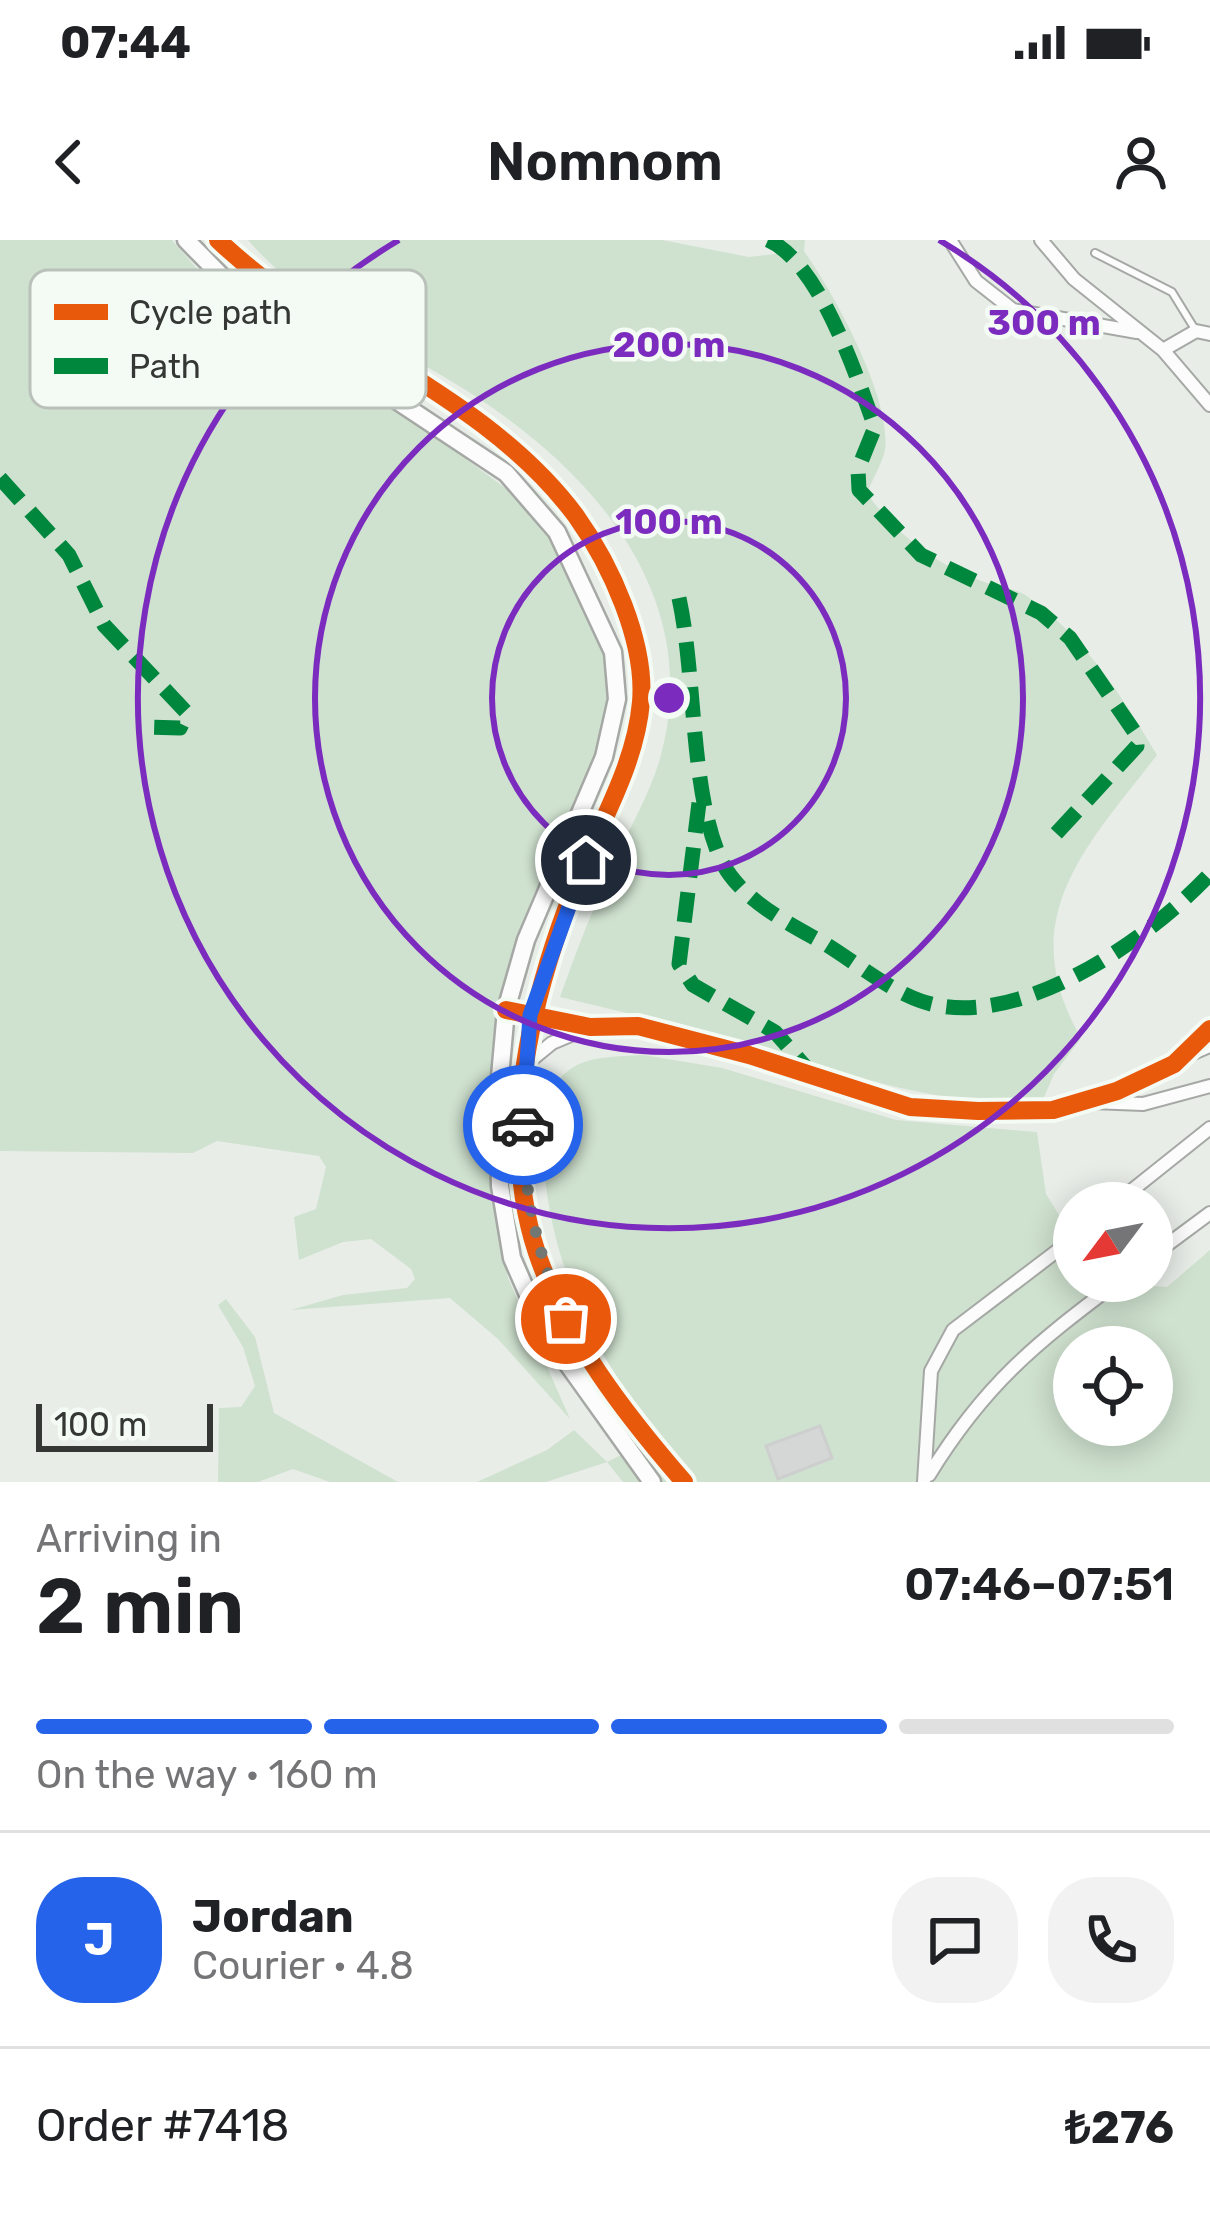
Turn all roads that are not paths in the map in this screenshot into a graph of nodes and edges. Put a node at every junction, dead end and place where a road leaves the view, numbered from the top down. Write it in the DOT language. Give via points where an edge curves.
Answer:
graph roads {
  1 [pos="186,240"];
  2 [pos="218,240"];
  3 [pos="950,240"];
  4 [pos="1041,240"];
  5 [pos="1095,253"];
  6 [pos="216,270"];
  7 [pos="250,270"];
  8 [pos="1137,332"];
  9 [pos="1203,333"];
  10 [pos="1162,350"];
  11 [pos="426,390"];
  12 [pos="1210,405"];
  13 [pos="408,408"];
  14 [pos="506,1010"];
  15 [pos="530,1015"];
  16 [pos="590,1027"];
  17 [pos="1210,1029"];
  18 [pos="1210,1049"];
  19 [pos="1174,1064"];
  20 [pos="525,1065"];
  21 [pos="1210,1086"];
  22 [pos="1079,1101"];
  23 [pos="1210,1128"];
  24 [pos="1142,1182"];
  25 [pos="1210,1213"];
  26 [pos="1173,1240"];
  27 [pos="1053,1254"];
  28 [pos="1091,1302"];
  29 [pos="926,1479"];
  30 [pos="652,1482"];
  31 [pos="684,1482"];
  1 -- 6 [label="street"];
  2 -- 7 [label="street"];
  3 -- 8 [label="street" via="976,281 1013,310"];
  4 -- 8 [label="street" via="1074,280"];
  5 -- 9 [label="lane" via="1172,292"];
  8 -- 10 [label="street"];
  9 -- 10 [label="street"];
  10 -- 12 [label="street"];
  11 -- 15 [label="street" via="523,454 578,518 638,646 641,701 628,764"];
  13 -- 14 [label="street" via="506,473 557,532 613,652 616,700 604,757 526,940"];
  14 -- 15 [label="street"];
  14 -- 30 [label="street" via="500,1186 512,1258 544,1331"];
  15 -- 16 [label="street"];
  15 -- 20 [label="street"];
  16 -- 20 [label="street"];
  16 -- 22 [label="street" via="638,1026 910,1107 1053,1110"];
  17 -- 19 [label="street"];
  18 -- 19 [label="lane"];
  19 -- 22 [label="street"];
  20 -- 31 [label="street" via="524,1183 536,1251 566,1319"];
  21 -- 22 [label="street" via="1143,1104"];
  23 -- 24 [label="street"];
  25 -- 26 [label="street"];
  27 -- 29 [label="street" via="953,1330 932,1371"];
  28 -- 29 [label="street" via="1020,1356 967,1414"];
}
